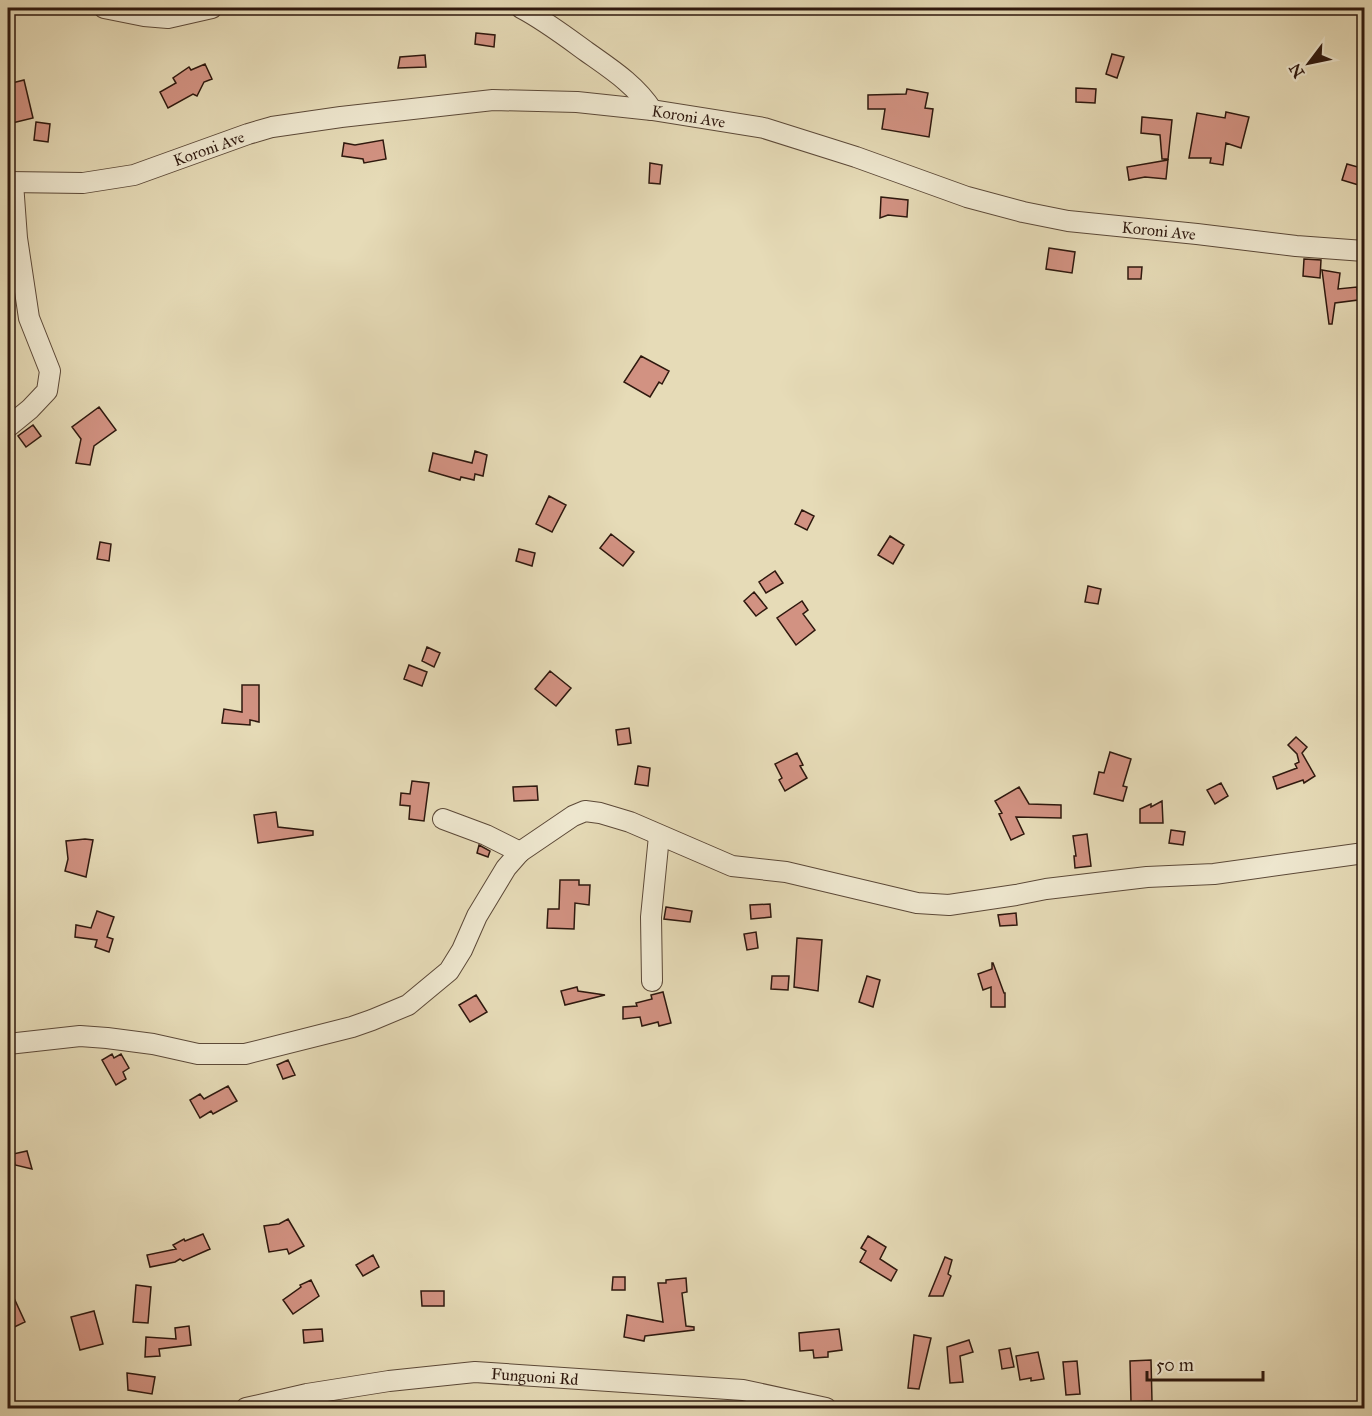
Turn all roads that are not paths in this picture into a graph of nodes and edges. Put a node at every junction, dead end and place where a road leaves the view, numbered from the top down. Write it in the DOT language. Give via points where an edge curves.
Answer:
graph roads {
  1 [pos="105,8"];
  2 [pos="212,8"];
  3 [pos="521,8"];
  4 [pos="652,110"];
  5 [pos="10,182"];
  6 [pos="1365,251"];
  7 [pos="8,427"];
  8 [pos="442,819"];
  9 [pos="659,836"];
  10 [pos="520,852"];
  11 [pos="1365,853"];
  12 [pos="652,981"];
  13 [pos="8,1044"];
  14 [pos="246,1408"];
  15 [pos="826,1408"];
  1 -- 2 [label="street" via="168,18"];
  3 -- 4 [label="street" via="630,84"];
  4 -- 5 [label="street, Koroni Ave" via="541,100 493,100 402,109 272,127 134,175 83,183"];
  4 -- 6 [label="street, Koroni Ave" via="764,128 967,197 1057,219"];
  5 -- 7 [label="street" via="29,318 50,371 47,391"];
  8 -- 10 [label="street"];
  9 -- 10 [label="street" via="630,822 585,811"];
  9 -- 11 [label="street" via="732,866 786,872 917,903 949,905 1046,889 1214,874"];
  9 -- 12 [label="street" via="651,916"];
  10 -- 13 [label="street" via="496,882 449,971 408,1005 372,1020 244,1054 198,1054 153,1044 80,1036"];
  14 -- 15 [label="street, Funguoni Rd" via="307,1394 475,1372 743,1390"];
}
